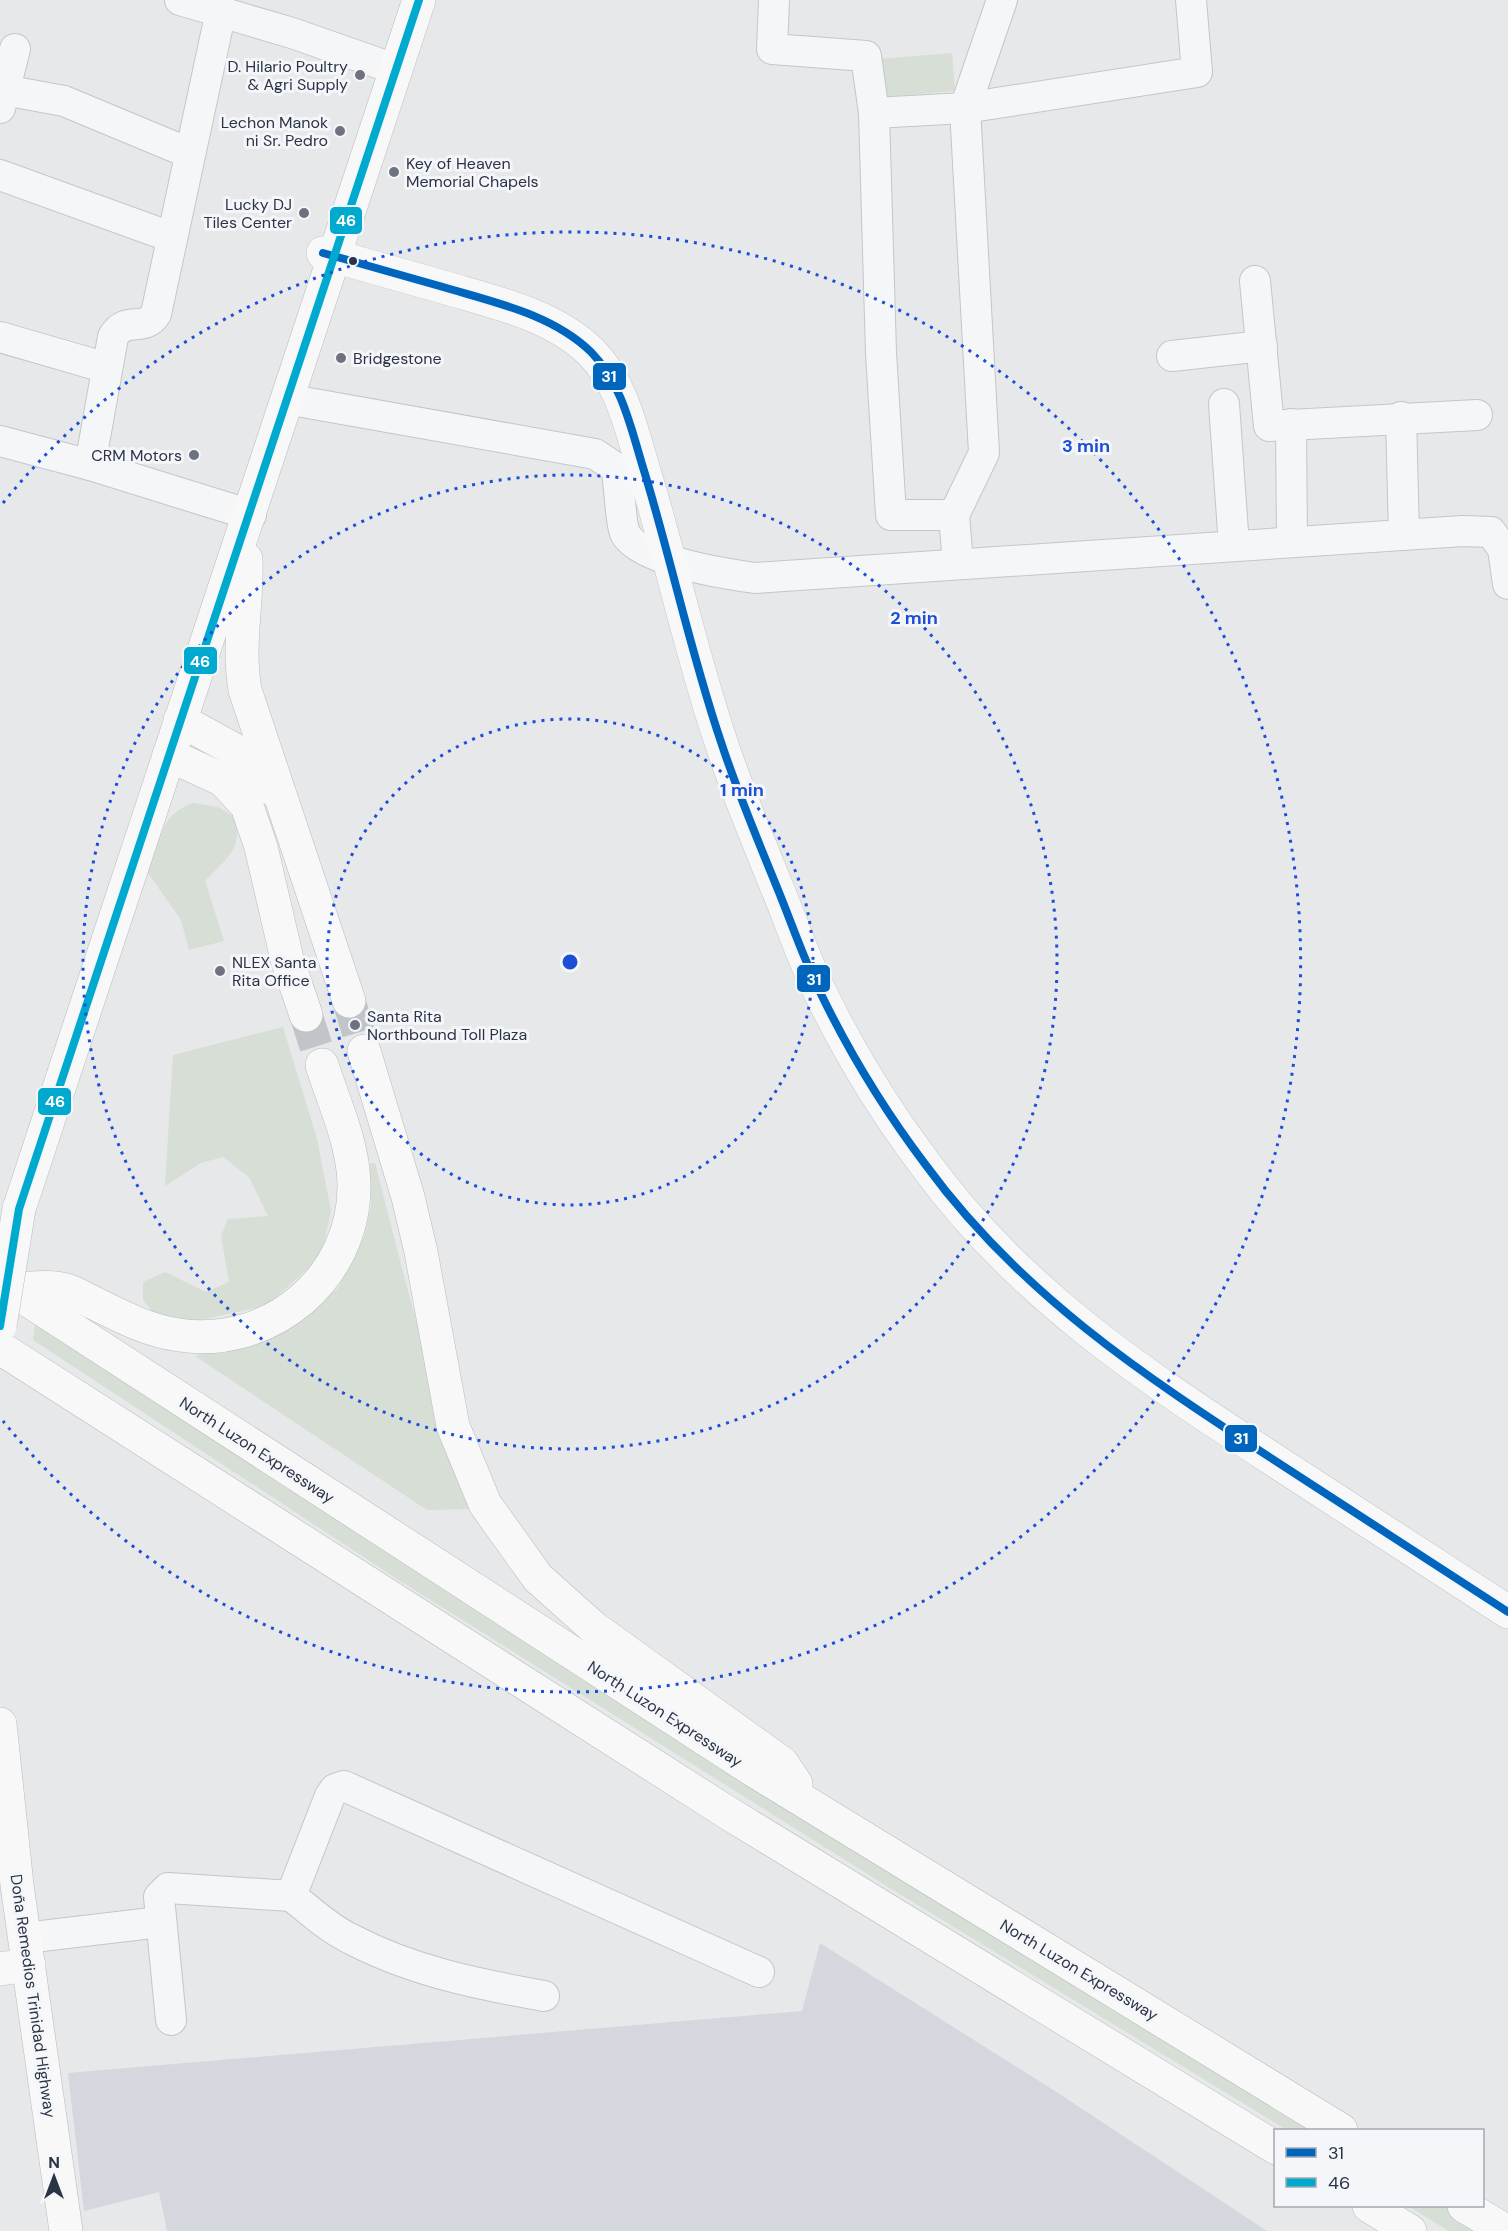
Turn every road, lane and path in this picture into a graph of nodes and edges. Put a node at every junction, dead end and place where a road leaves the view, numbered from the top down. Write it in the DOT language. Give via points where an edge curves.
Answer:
graph roads {
  1 [pos="180,0"];
  2 [pos="418,0"];
  3 [pos="774,0"];
  4 [pos="1002,0"];
  5 [pos="1191,0"];
  6 [pos="221,11"];
  7 [pos="15,49"];
  8 [pos="395,69"];
  9 [pos="2,99"];
  10 [pos="965,108"];
  11 [pos="874,112"];
  12 [pos="189,153"];
  13 [pos="0,175"];
  14 [pos="171,237"];
  15 [pos="323,253"];
  16 [pos="1255,281"];
  17 [pos="0,337"];
  18 [pos="1262,346"];
  19 [pos="1172,356"];
  20 [pos="108,368"];
  21 [pos="286,399"];
  22 [pos="1224,404"];
  23 [pos="1478,415"];
  24 [pos="1401,417"];
  25 [pos="1291,424"];
  26 [pos="0,441"];
  27 [pos="90,465"];
  28 [pos="954,515"];
  29 [pos="248,522"];
  30 [pos="1404,535"];
  31 [pos="1292,542"];
  32 [pos="1234,546"];
  33 [pos="670,559"];
  34 [pos="958,564"];
  35 [pos="1508,584"];
  36 [pos="180,720"];
  37 [pos="169,755"];
  38 [pos="279,797"];
  39 [pos="349,1001"];
  40 [pos="306,1015"];
  41 [pos="364,1051"];
  42 [pos="322,1065"];
  43 [pos="5,1286"];
  44 [pos="2,1346"];
  45 [pos="1508,1612"];
  46 [pos="0,1724"];
  47 [pos="810,1806"];
  48 [pos="8,1876"];
  49 [pos="291,1896"];
  50 [pos="160,1922"];
  51 [pos="18,1957"];
  52 [pos="759,1972"];
  53 [pos="544,1996"];
  54 [pos="171,2020"];
  55 [pos="1339,2129"];
  56 [pos="1274,2147"];
  57 [pos="1372,2207"];
  58 [pos="1467,2207"];
  59 [pos="66,2231"];
  60 [pos="1410,2231"];
  61 [pos="1506,2231"];
  1 -- 6 [label="street"];
  2 -- 8 [label="main road"];
  3 -- 11 [label="street" via="772,49 866,56"];
  4 -- 10 [label="street"];
  5 -- 10 [label="street" via="1197,72"];
  6 -- 8 [label="street"];
  6 -- 12 [label="street"];
  7 -- 9 [label="street"];
  8 -- 21 [label="main road"];
  9 -- 12 [label="street" via="64,101"];
  10 -- 11 [label="street"];
  10 -- 28 [label="street" via="984,453"];
  11 -- 28 [label="street" via="880,354 891,515"];
  12 -- 14 [label="street"];
  13 -- 14 [label="street"];
  14 -- 20 [label="street" via="156,314 144,324 117,329"];
  15 -- 33 [label="main road" via="524,312 549,323 591,353 607,373 627,416"];
  16 -- 18 [label="street"];
  17 -- 20 [label="street"];
  18 -- 19 [label="street"];
  18 -- 25 [label="street" via="1269,426"];
  20 -- 27 [label="street"];
  21 -- 29 [label="main road"];
  21 -- 33 [label="street" via="596,454 616,468 625,533 641,550"];
  22 -- 32 [label="street"];
  23 -- 24 [label="street"];
  24 -- 25 [label="street"];
  24 -- 30 [label="street"];
  25 -- 31 [label="street"];
  26 -- 27 [label="street"];
  27 -- 29 [label="street"];
  28 -- 34 [label="street"];
  29 -- 36 [label="main road"];
  29 -- 38 [label="main road" via="248,584 240,637 242,674"];
  30 -- 31 [label="street"];
  30 -- 35 [label="street" via="1491,532 1503,549"];
  31 -- 32 [label="street"];
  32 -- 34 [label="street"];
  33 -- 34 [label="street" via="755,578"];
  33 -- 45 [label="main road" via="720,742 819,990 887,1108 961,1211 1008,1262 1115,1354"];
  36 -- 37 [label="main road"];
  36 -- 38 [label="main road" via="234,748"];
  37 -- 40 [label="main road" via="223,780 247,806"];
  37 -- 44 [label="main road, bridge" via="19,1209"];
  38 -- 39 [label="main road"];
  41 -- 47 [label="main road" via="421,1252 453,1426 485,1504 538,1578 594,1628 782,1763"];
  42 -- 43 [label="main road" via="351,1159 352,1210 331,1267 311,1293 284,1315 242,1333 193,1337 141,1325 65,1289"];
  43 -- 47 [label="main road, North Luzon Expressway"];
  44 -- 56 [label="main road" via="728,1813"];
  46 -- 48 [label="main road, Doña Remedios Trinidad Highway"];
  47 -- 55 [label="main road, North Luzon Expressway"];
  48 -- 51 [label="main road, Doña Remedios Trinidad Highway"];
  49 -- 50 [label="street" via="168,1888 159,1897"];
  49 -- 52 [label="street" via="330,1796 344,1786"];
  49 -- 53 [label="street" via="349,1939 417,1968"];
  50 -- 51 [label="street"];
  50 -- 54 [label="street"];
  51 -- 59 [label="main road, Doña Remedios Trinidad Highway"];
  57 -- 60 [label="main road"];
  58 -- 61 [label="main road"];
}
